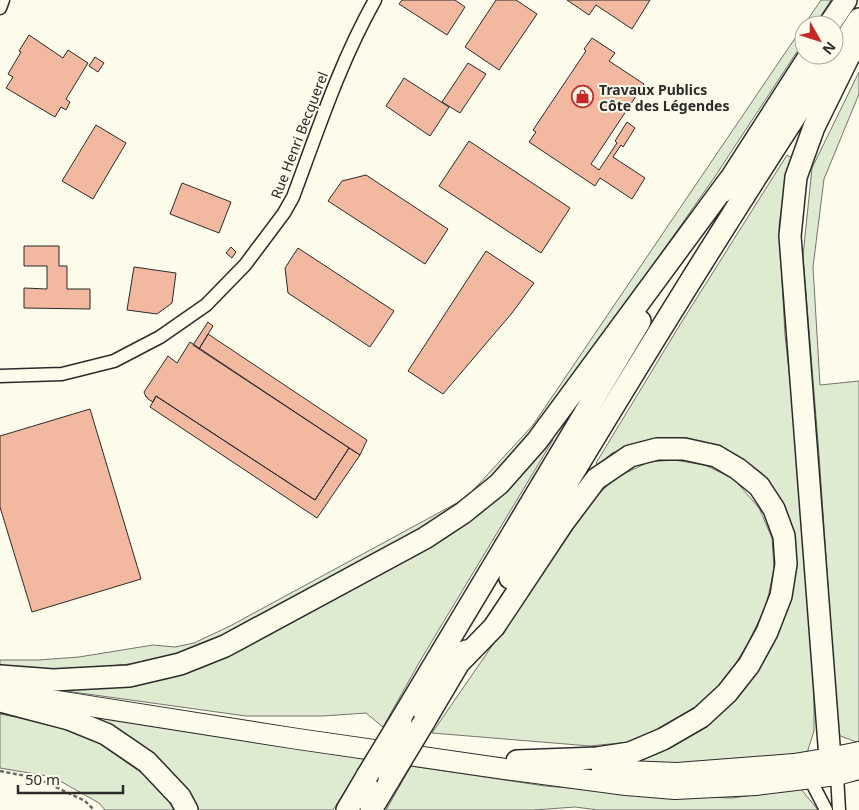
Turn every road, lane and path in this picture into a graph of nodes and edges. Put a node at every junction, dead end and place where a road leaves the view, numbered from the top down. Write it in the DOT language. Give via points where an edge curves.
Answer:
graph roads {
  1 [pos="3,0"];
  2 [pos="375,0"];
  3 [pos="846,0"];
  4 [pos="0,8"];
  5 [pos="836,15"];
  6 [pos="859,19"];
  7 [pos="859,42"];
  8 [pos="804,65"];
  9 [pos="730,179"];
  10 [pos="0,376"];
  11 [pos="459,664"];
  12 [pos="0,676"];
  13 [pos="0,683"];
  14 [pos="0,692"];
  15 [pos="0,701"];
  16 [pos="859,752"];
  17 [pos="517,761"];
  18 [pos="834,766"];
  19 [pos="859,770"];
  20 [pos="0,771"];
  21 [pos="810,778"];
  22 [pos="94,810"];
  23 [pos="187,810"];
  24 [pos="347,810"];
  25 [pos="372,810"];
  26 [pos="826,810"];
  27 [pos="839,810"];
  1 -- 4 [label="street"];
  2 -- 10 [label="street, Rue Henri Becquerel" via="343,63 293,197 245,265 206,305 160,337 114,361 62,374"];
  3 -- 5 [label="highway"];
  6 -- 11 [label="highway" via="707,253"];
  7 -- 18 [label="highway" via="814,127 796,177 790,236"];
  8 -- 9 [label="highway"];
  9 -- 12 [label="highway" via="537,441 499,484 456,518 225,646 180,664 129,676 53,680"];
  9 -- 24 [label="highway, bridge" via="660,288"];
  11 -- 17 [label="highway" via="494,627 562,523 596,479 630,456 657,449 684,449 716,456 758,486 774,509 784,536 786,564 781,596 749,666 727,693 701,717 663,739 630,752 596,758"];
  11 -- 25 [label="highway, bridge"];
  13 -- 17 [label="main road"];
  14 -- 21 [label="main road" via="318,742 626,785 676,789 756,785"];
  15 -- 23 [label="highway" via="69,719 106,734 147,762 180,797"];
  16 -- 18 [label="main road"];
  17 -- 18 [label="main road" via="601,770 677,773 794,764"];
  18 -- 19 [label="main road"];
  18 -- 21 [label="main road"];
  18 -- 27 [label="street"];
  20 -- 22 [label="path" via="37,778 85,801"];
  21 -- 26 [label="street"];
}
